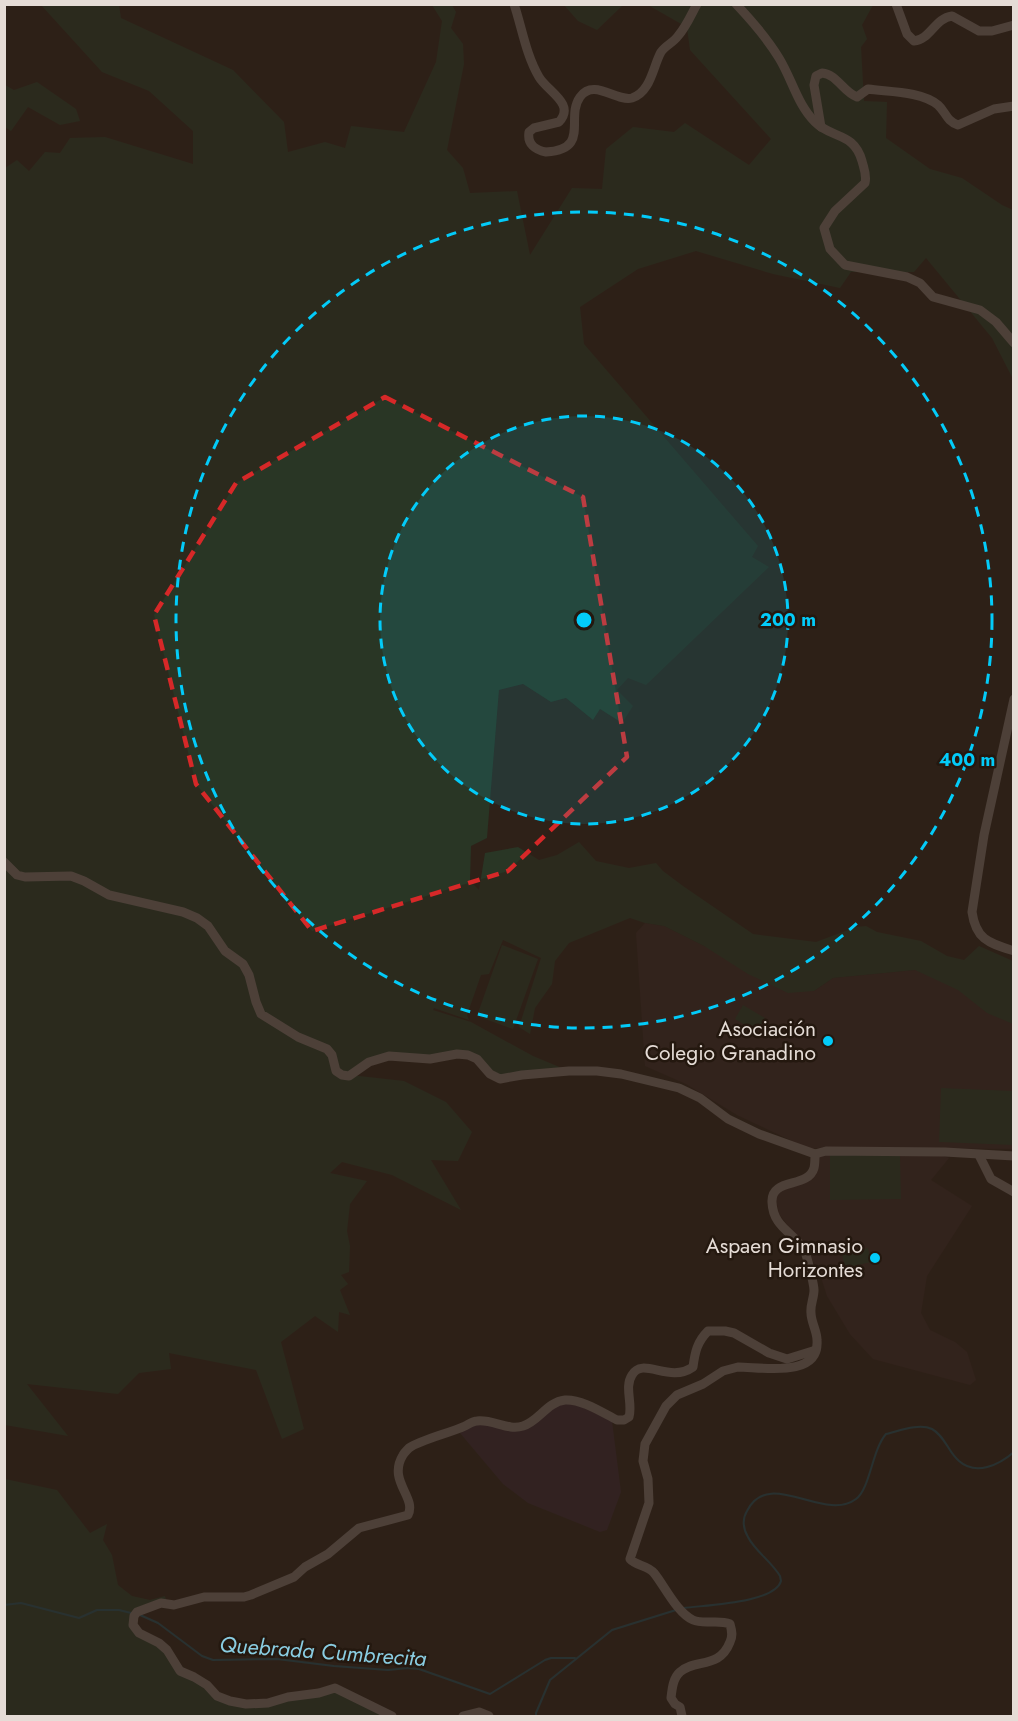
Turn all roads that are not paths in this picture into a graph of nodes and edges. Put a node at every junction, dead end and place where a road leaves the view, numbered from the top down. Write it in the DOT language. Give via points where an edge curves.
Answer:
graph roads {
  1 [pos="514,4"];
  2 [pos="697,4"];
  3 [pos="736,4"];
  4 [pos="896,4"];
  5 [pos="1014,25"];
  6 [pos="1014,106"];
  7 [pos="821,127"];
  8 [pos="1014,343"];
  9 [pos="1014,699"];
  10 [pos="4,862"];
  11 [pos="1014,951"];
  12 [pos="815,1154"];
  13 [pos="979,1155"];
  14 [pos="1014,1156"];
  15 [pos="1014,1192"];
  16 [pos="816,1350"];
  17 [pos="392,1716"];
  18 [pos="463,1716"];
  19 [pos="489,1716"];
  20 [pos="682,1716"];
  1 -- 2 [label="street" via="537,75 565,108 560,122 529,132 533,147 546,152 573,139 577,103 584,93 596,89 630,98 638,95 652,77 665,46 679,36"];
  3 -- 7 [label="street" via="780,59 801,103"];
  4 -- 5 [label="street" via="907,34 914,41 923,38 941,19 951,16 979,31"];
  6 -- 7 [label="street" via="994,109 958,125 949,121 938,105 916,95 868,89 857,97 832,75 822,73 816,76 814,85"];
  7 -- 8 [label="street" via="854,144 866,177 824,228 830,249 845,265 907,277 920,283 933,297 980,309"];
  9 -- 11 [label="street" via="984,835 972,912 978,934 992,944"];
  10 -- 12 [label="street" via="25,878 71,876 109,895 197,918 208,926 225,951 243,964 261,1014 327,1049 336,1071 342,1075 349,1076 369,1062 389,1056 430,1059 458,1054 477,1059 500,1079 569,1071 621,1074 679,1088 728,1119"];
  12 -- 13 [label="street" via="903,1151"];
  12 -- 16 [label="street" via="811,1173 778,1187 772,1199 777,1221 806,1253 814,1288 811,1313"];
  13 -- 14 [label="street"];
  13 -- 15 [label="street" via="991,1179"];
  16 -- 17 [label="street" via="787,1359 734,1333 708,1331 695,1350 693,1367 687,1372 669,1374 646,1367 632,1374 631,1410 624,1420 566,1400 553,1404 526,1426 476,1421 416,1445 403,1455 397,1473 410,1505 408,1515 359,1528 294,1577 251,1595 204,1597 174,1605 161,1603 134,1616 136,1629 159,1642 180,1671 207,1685 217,1696 246,1704 267,1703 335,1688"];
  16 -- 20 [label="street" via="809,1362 799,1366 738,1366 681,1392 666,1406 645,1444 643,1461 650,1503 630,1559 652,1571 693,1620 723,1622 730,1624 732,1631 729,1646 716,1660 682,1669 676,1676 671,1698"];
  18 -- 19 [label="street" via="479,1712"];
}
